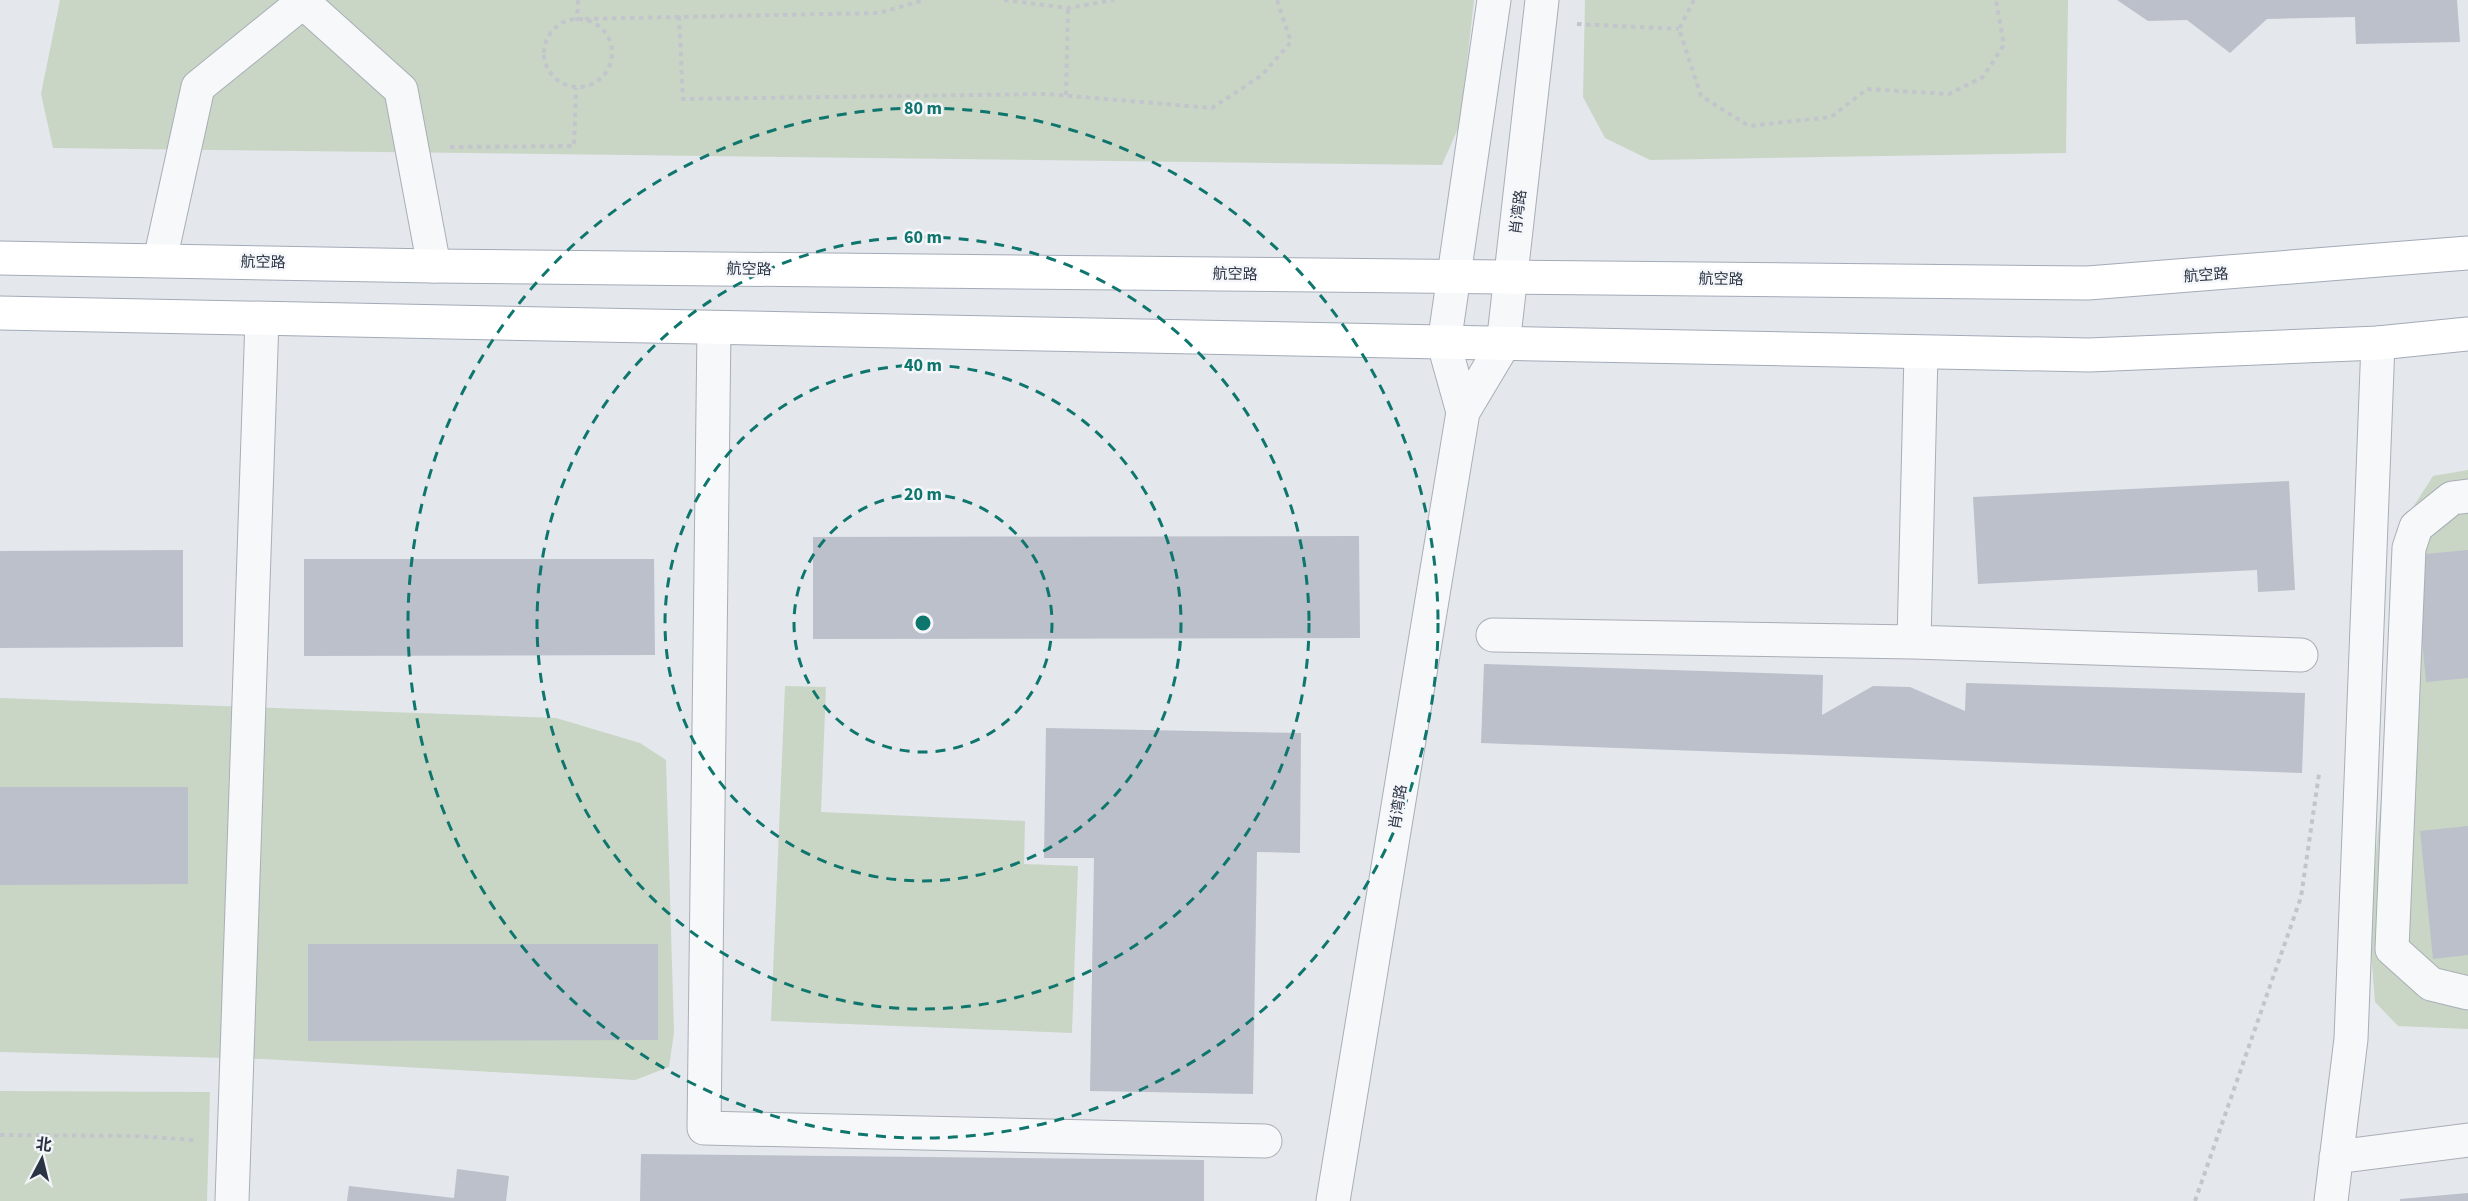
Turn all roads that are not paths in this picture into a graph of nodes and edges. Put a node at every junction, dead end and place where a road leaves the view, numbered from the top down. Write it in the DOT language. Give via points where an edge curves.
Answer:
graph roads {
  1 [pos="1494,0"];
  2 [pos="303,1"];
  3 [pos="1541,11"];
  4 [pos="2468,253"];
  5 [pos="0,258"];
  6 [pos="160,260"];
  7 [pos="434,266"];
  8 [pos="1452,277"];
  9 [pos="1510,277"];
  10 [pos="0,313"];
  11 [pos="262,319"];
  12 [pos="714,328"];
  13 [pos="2468,334"];
  14 [pos="2378,343"];
  15 [pos="1444,344"];
  16 [pos="1503,345"];
  17 [pos="1921,353"];
  18 [pos="1463,412"];
  19 [pos="2468,496"];
  20 [pos="1493,635"];
  21 [pos="1914,642"];
  22 [pos="2301,655"];
  23 [pos="2468,993"];
  24 [pos="2468,1140"];
  25 [pos="1265,1141"];
  26 [pos="2336,1157"];
  27 [pos="232,1201"];
  28 [pos="1333,1201"];
  29 [pos="2331,1201"];
  1 -- 8 [label="street, 肖湾路"];
  2 -- 6 [label="street" via="198,87"];
  2 -- 7 [label="street" via="401,90"];
  3 -- 9 [label="street, 肖湾路"];
  4 -- 9 [label="main road, 航空路" via="2088,283"];
  5 -- 6 [label="main road, 航空路"];
  6 -- 7 [label="main road, 航空路"];
  7 -- 8 [label="main road, 航空路"];
  8 -- 9 [label="main road, 航空路"];
  8 -- 15 [label="street, 肖湾路"];
  9 -- 16 [label="street, 肖湾路"];
  10 -- 11 [label="main road"];
  11 -- 12 [label="main road"];
  11 -- 27 [label="street"];
  12 -- 15 [label="main road"];
  12 -- 25 [label="street" via="704,1128"];
  13 -- 14 [label="main road"];
  14 -- 17 [label="main road" via="2089,355"];
  14 -- 26 [label="street" via="2351,1039"];
  15 -- 16 [label="main road"];
  15 -- 18 [label="street, 肖湾路"];
  16 -- 17 [label="main road"];
  16 -- 18 [label="street, 肖湾路"];
  17 -- 21 [label="street"];
  18 -- 28 [label="street, 肖湾路"];
  19 -- 23 [label="street" via="2452,498 2416,526 2409,548 2392,949 2431,984"];
  20 -- 21 [label="street"];
  21 -- 22 [label="street"];
  24 -- 26 [label="street"];
  26 -- 29 [label="street"];
}
